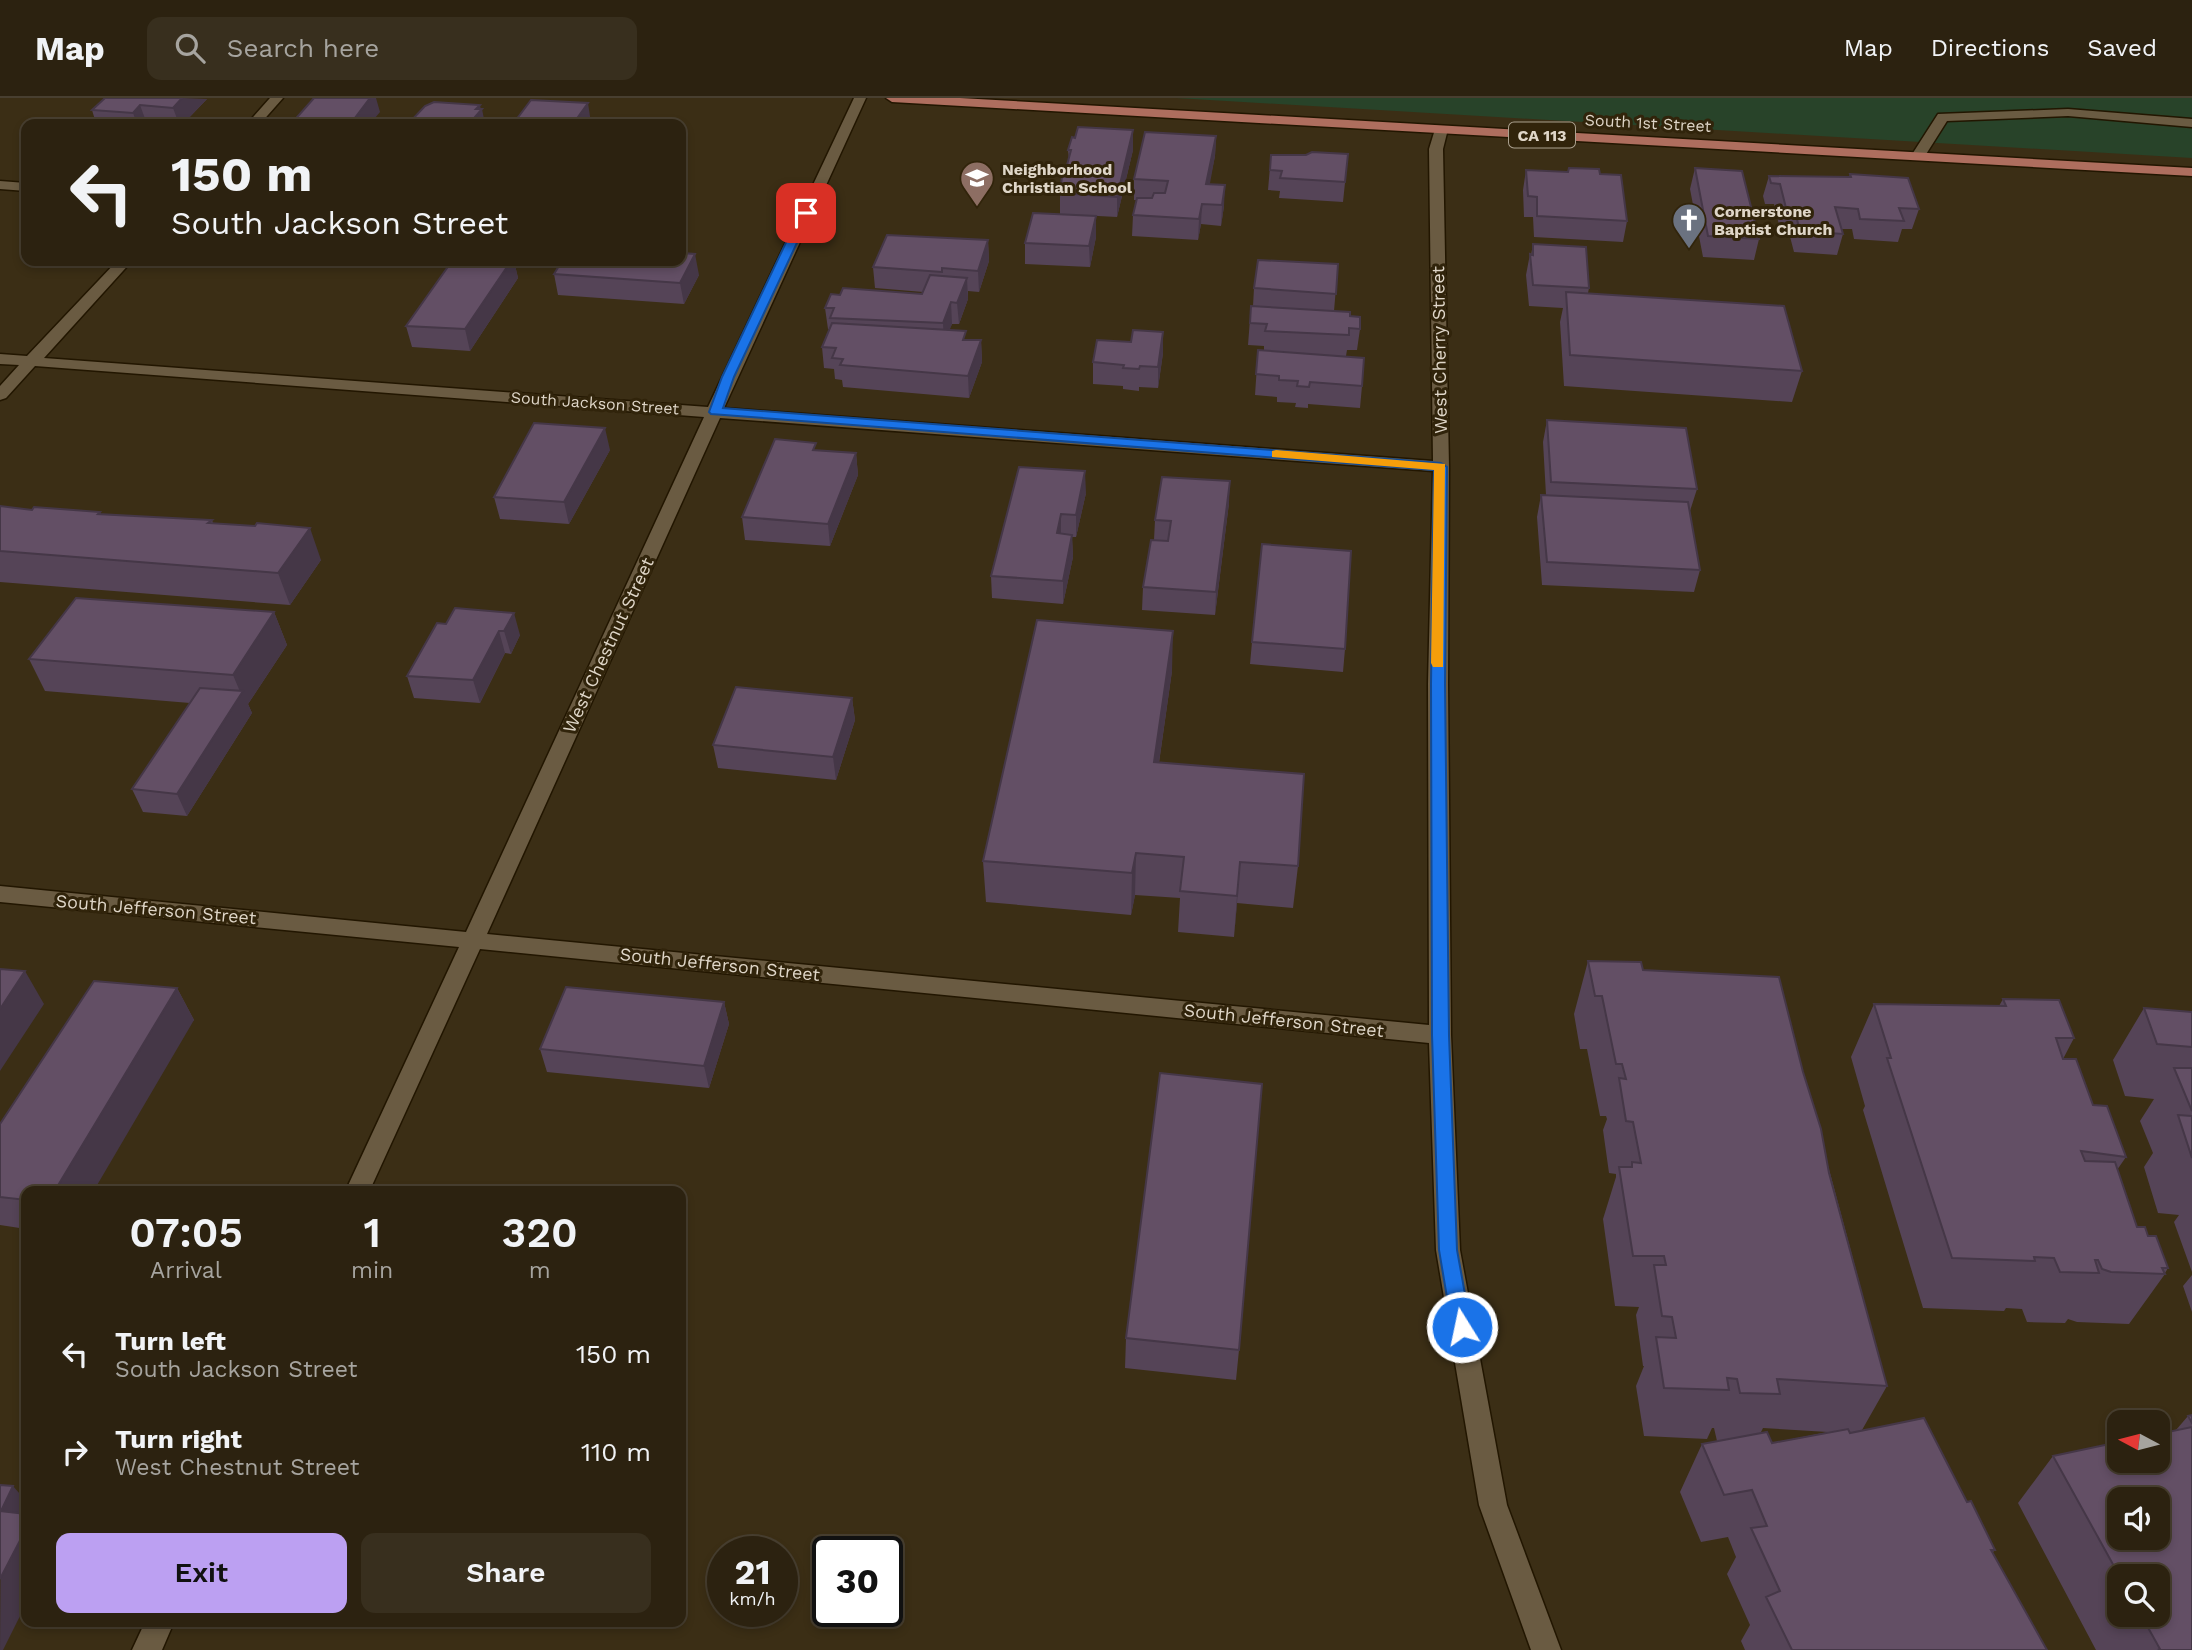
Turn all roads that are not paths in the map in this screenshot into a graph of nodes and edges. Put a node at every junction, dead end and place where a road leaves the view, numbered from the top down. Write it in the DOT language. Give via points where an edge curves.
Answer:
graph roads {
  1 [pos="277,98"];
  2 [pos="860,98"];
  3 [pos="892,98"];
  4 [pos="258,119"];
  5 [pos="2192,123"];
  6 [pos="1441,129"];
  7 [pos="1918,156"];
  8 [pos="2192,172"];
  9 [pos="0,185"];
  10 [pos="21,187"];
  11 [pos="120,266"];
  12 [pos="0,359"];
  13 [pos="32,361"];
  14 [pos="0,395"];
  15 [pos="716,412"];
  16 [pos="1441,467"];
  17 [pos="0,894"];
  18 [pos="472,939"];
  19 [pos="1440,1035"];
  20 [pos="360,1186"];
  21 [pos="158,1627"];
  22 [pos="148,1650"];
  23 [pos="1546,1650"];
  1 -- 4 [label="street"];
  2 -- 15 [label="street, West Chestnut Street" via="728,377"];
  3 -- 6 [label="main road, South 1st Street / CA 113"];
  5 -- 7 [label="street" via="2138,114 2032,111 1943,117"];
  6 -- 7 [label="main road, South 1st Street / CA 113"];
  6 -- 16 [label="street, West Cherry Street" via="1436,149"];
  7 -- 8 [label="main road, South 1st Street / CA 113"];
  9 -- 10 [label="street"];
  11 -- 13 [label="street"];
  12 -- 13 [label="street, South Jackson Street"];
  13 -- 14 [label="street"];
  13 -- 15 [label="street, South Jackson Street"];
  15 -- 16 [label="street, South Jackson Street"];
  15 -- 18 [label="street, West Chestnut Street"];
  16 -- 19 [label="street, West Cherry Street"];
  17 -- 18 [label="street, South Jefferson Street"];
  18 -- 19 [label="street, South Jefferson Street"];
  18 -- 20 [label="street, West Chestnut Street"];
  19 -- 23 [label="street, West Cherry Street" via="1450,1264 1493,1505"];
  21 -- 22 [label="street"];
}
